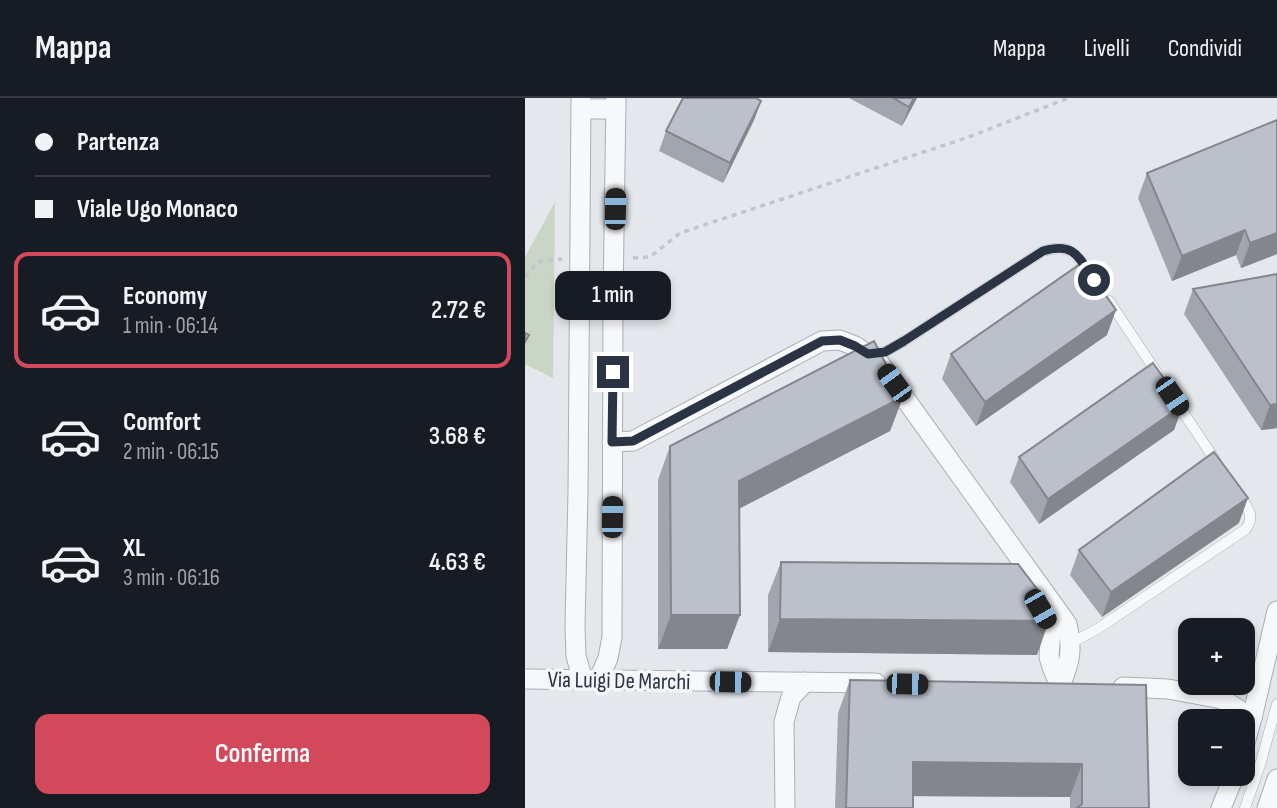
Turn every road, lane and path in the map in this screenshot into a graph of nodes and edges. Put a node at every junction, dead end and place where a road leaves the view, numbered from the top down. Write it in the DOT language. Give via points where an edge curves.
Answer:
graph roads {
  1 [pos="1068,98"];
  2 [pos="616,103"];
  3 [pos="581,104"];
  4 [pos="566,258"];
  5 [pos="629,258"];
  6 [pos="525,277"];
  7 [pos="1094,280"];
  8 [pos="1102,292"];
  9 [pos="579,301"];
  10 [pos="613,301"];
  11 [pos="868,354"];
  12 [pos="1164,384"];
  13 [pos="1172,396"];
  14 [pos="612,442"];
  15 [pos="1227,477"];
  16 [pos="1235,489"];
  17 [pos="612,491"];
  18 [pos="578,492"];
  19 [pos="1277,611"];
  20 [pos="1071,643"];
  21 [pos="525,680"];
  22 [pos="590,680"];
  23 [pos="805,682"];
  24 [pos="898,684"];
  25 [pos="1033,686"];
  26 [pos="1060,686"];
  27 [pos="1277,704"];
  28 [pos="1237,709"];
  29 [pos="1254,709"];
  30 [pos="1277,779"];
  31 [pos="1230,786"];
  32 [pos="785,808"];
  33 [pos="1221,808"];
  34 [pos="1245,808"];
  35 [pos="1267,808"];
  1 -- 5 [label="path" via="969,137 680,233 650,257"];
  2 -- 3 [label="street"];
  2 -- 10 [label="street"];
  3 -- 9 [label="street"];
  4 -- 6 [label="path" via="538,262"];
  7 -- 11 [label="lane" via="1079,257 1066,248 1043,251 904,341 885,352"];
  8 -- 12 [label="lane"];
  9 -- 10 [label="street"];
  9 -- 18 [label="street"];
  10 -- 14 [label="street"];
  11 -- 14 [label="street" via="840,340 822,341 633,441"];
  11 -- 20 [label="street" via="1067,624"];
  11 -- 26 [label="street" via="1040,609 1051,629 1049,657"];
  13 -- 15 [label="lane"];
  14 -- 17 [label="street"];
  16 -- 20 [label="lane" via="1251,512 1246,529"];
  17 -- 18 [label="street"];
  17 -- 22 [label="street" via="612,637 608,658"];
  18 -- 22 [label="street" via="576,656"];
  19 -- 29 [label="street"];
  20 -- 26 [label="street" via="1069,665"];
  21 -- 22 [label="street, Via Luigi De Marchi"];
  22 -- 23 [label="street, Via Luigi De Marchi"];
  23 -- 24 [label="street, Via Luigi De Marchi"];
  23 -- 32 [label="street" via="791,697 784,722"];
  25 -- 26 [label="street"];
  26 -- 28 [label="street" via="1168,689 1221,699"];
  27 -- 34 [label="lane"];
  30 -- 35 [label="street"];
  31 -- 33 [label="street"];
}
